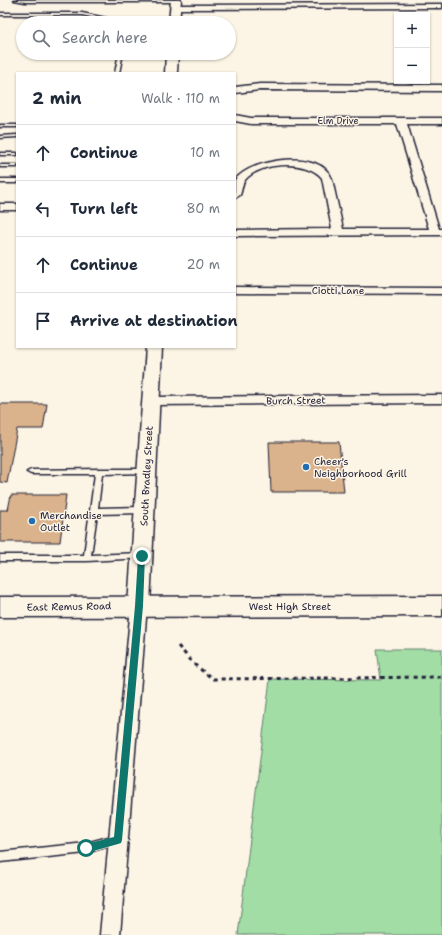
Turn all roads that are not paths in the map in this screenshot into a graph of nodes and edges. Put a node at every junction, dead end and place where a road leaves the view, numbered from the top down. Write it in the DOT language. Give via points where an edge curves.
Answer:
graph roads {
  1 [pos="16,0"];
  2 [pos="176,3"];
  3 [pos="442,6"];
  4 [pos="0,14"];
  5 [pos="92,16"];
  6 [pos="175,16"];
  7 [pos="120,60"];
  8 [pos="172,60"];
  9 [pos="117,72"];
  10 [pos="171,72"];
  11 [pos="442,88"];
  12 [pos="236,90"];
  13 [pos="236,118"];
  14 [pos="401,121"];
  15 [pos="442,121"];
  16 [pos="0,126"];
  17 [pos="16,126"];
  18 [pos="0,136"];
  19 [pos="16,136"];
  20 [pos="0,154"];
  21 [pos="16,154"];
  22 [pos="0,166"];
  23 [pos="16,166"];
  24 [pos="0,181"];
  25 [pos="16,181"];
  26 [pos="236,192"];
  27 [pos="0,207"];
  28 [pos="16,207"];
  29 [pos="439,232"];
  30 [pos="236,233"];
  31 [pos="338,233"];
  32 [pos="236,290"];
  33 [pos="442,291"];
  34 [pos="154,348"];
  35 [pos="442,398"];
  36 [pos="150,401"];
  37 [pos="99,471"];
  38 [pos="146,471"];
  39 [pos="31,472"];
  40 [pos="144,510"];
  41 [pos="93,511"];
  42 [pos="142,556"];
  43 [pos="0,558"];
  44 [pos="87,558"];
  45 [pos="139,606"];
  46 [pos="442,606"];
  47 [pos="0,607"];
  48 [pos="118,840"];
  49 [pos="0,857"];
  50 [pos="110,935"];
  1 -- 2 [label="lane"];
  2 -- 3 [label="street"];
  2 -- 6 [label="street"];
  4 -- 5 [label="lane"];
  7 -- 9 [label="lane"];
  8 -- 10 [label="street"];
  11 -- 12 [label="street" via="260,87"];
  13 -- 14 [label="street, Elm Drive" via="251,121"];
  14 -- 15 [label="street, Elm Drive"];
  14 -- 29 [label="street"];
  16 -- 17 [label="lane"];
  18 -- 19 [label="lane"];
  20 -- 21 [label="lane"];
  22 -- 23 [label="lane"];
  24 -- 25 [label="lane"];
  26 -- 31 [label="street" via="240,180 262,166 284,163 316,166 326,176"];
  27 -- 28 [label="street"];
  29 -- 31 [label="street"];
  30 -- 31 [label="street"];
  32 -- 33 [label="street, Ciotti Lane"];
  34 -- 36 [label="street, South Bradley Street"];
  35 -- 36 [label="street, Burch Street"];
  36 -- 38 [label="street, South Bradley Street"];
  37 -- 38 [label="lane"];
  37 -- 39 [label="lane"];
  37 -- 41 [label="lane"];
  38 -- 40 [label="street, South Bradley Street"];
  40 -- 41 [label="lane"];
  40 -- 42 [label="street, South Bradley Street"];
  41 -- 44 [label="lane"];
  42 -- 44 [label="lane"];
  42 -- 45 [label="street, South Bradley Street"];
  43 -- 44 [label="lane"];
  45 -- 46 [label="main road, West High Street"];
  45 -- 47 [label="main road, East Remus Road"];
  45 -- 48 [label="street"];
  48 -- 49 [label="lane" via="86,848"];
  48 -- 50 [label="street"];
}
